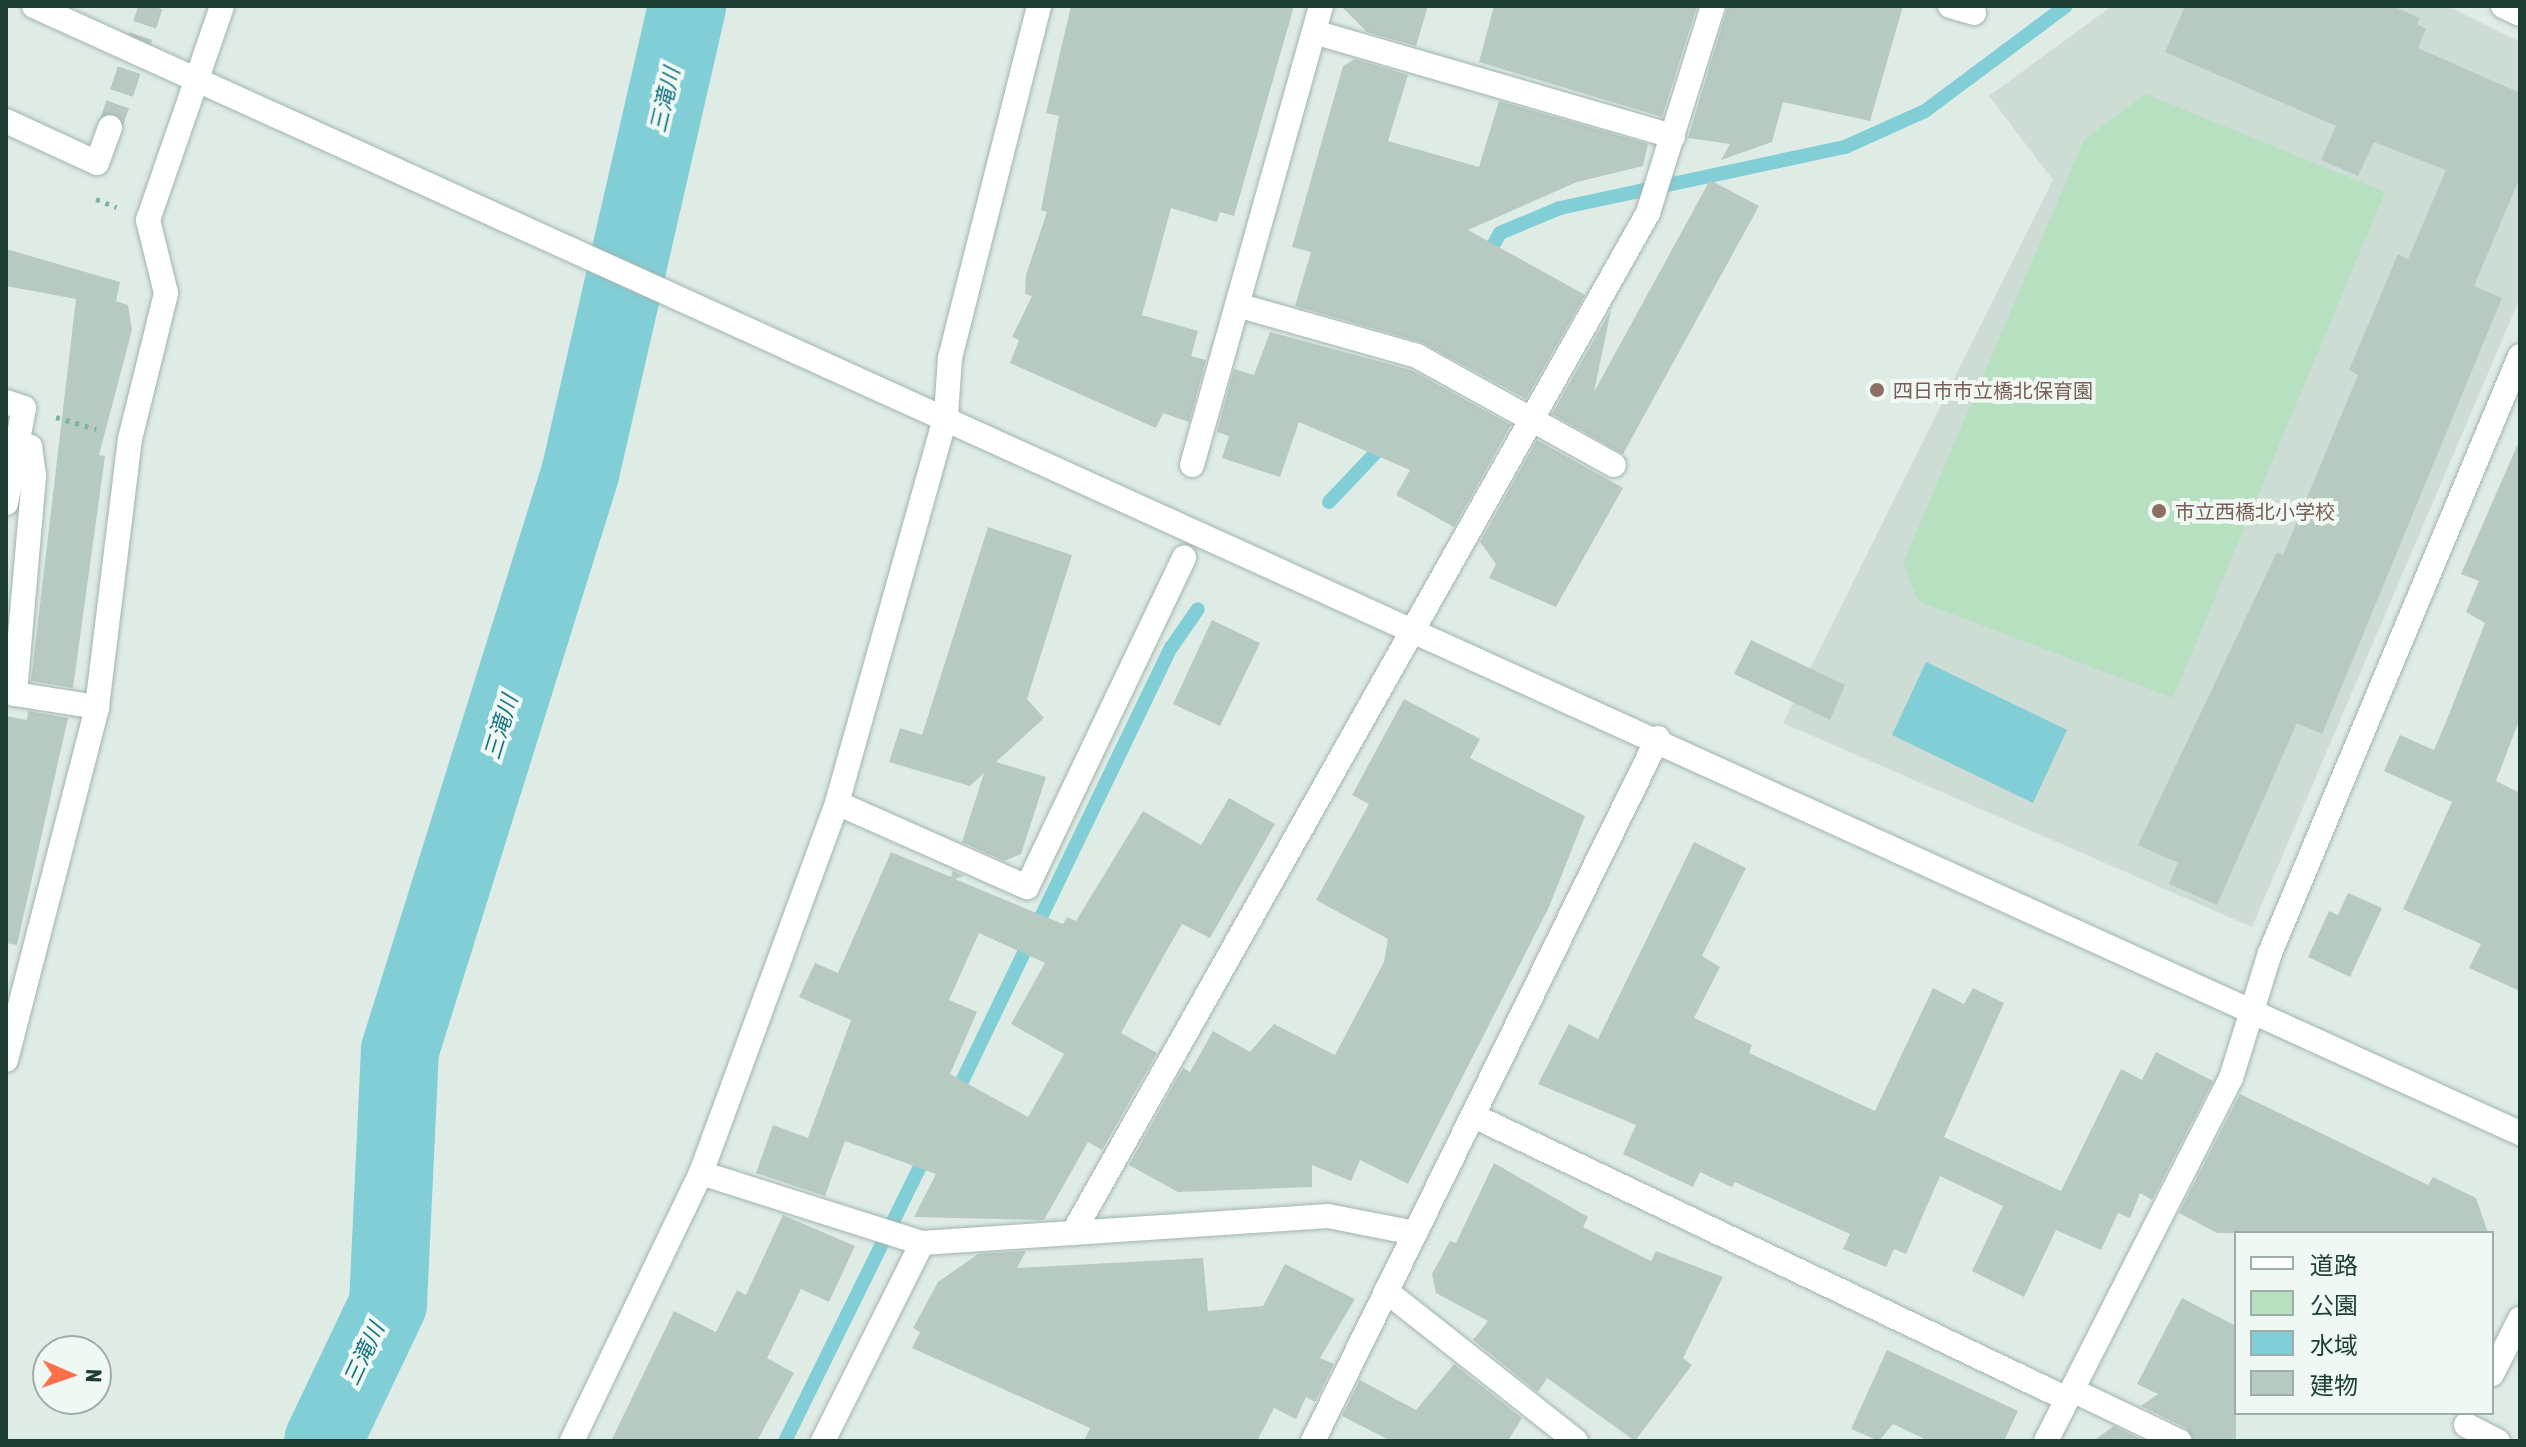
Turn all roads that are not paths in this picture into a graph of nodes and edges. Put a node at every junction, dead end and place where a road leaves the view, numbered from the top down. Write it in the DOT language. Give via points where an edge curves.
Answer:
graph roads {
  1 [pos="34,6"];
  2 [pos="222,6"];
  3 [pos="1039,6"];
  4 [pos="1321,6"];
  5 [pos="1713,6"];
  6 [pos="1950,6"];
  7 [pos="2503,6"];
  8 [pos="1974,13"];
  9 [pos="2520,14"];
  10 [pos="1314,32"];
  11 [pos="196,78"];
  12 [pos="6,121"];
  13 [pos="110,127"];
  14 [pos="1670,145"];
  15 [pos="1237,305"];
  16 [pos="2520,356"];
  17 [pos="15,405"];
  18 [pos="936,410"];
  19 [pos="1528,418"];
  20 [pos="17,443"];
  21 [pos="1192,465"];
  22 [pos="1614,465"];
  23 [pos="6,503"];
  24 [pos="1184,558"];
  25 [pos="1410,624"];
  26 [pos="97,707"];
  27 [pos="1658,738"];
  28 [pos="837,803"];
  29 [pos="2253,1010"];
  30 [pos="6,1060"];
  31 [pos="1474,1116"];
  32 [pos="2520,1133"];
  33 [pos="701,1173"];
  34 [pos="1073,1233"];
  35 [pos="1415,1233"];
  36 [pos="913,1243"];
  37 [pos="1386,1291"];
  38 [pos="2520,1319"];
  39 [pos="2494,1370"];
  40 [pos="2069,1394"];
  41 [pos="2465,1426"];
  42 [pos="572,1441"];
  43 [pos="823,1441"];
  44 [pos="1313,1441"];
  45 [pos="1576,1441"];
  46 [pos="2046,1441"];
  47 [pos="2179,1441"];
  48 [pos="2498,1441"];
  1 -- 11 [label="street"];
  2 -- 11 [label="street"];
  3 -- 18 [label="street"];
  4 -- 10 [label="street"];
  5 -- 14 [label="street"];
  6 -- 8 [label="street"];
  7 -- 9 [label="street"];
  10 -- 14 [label="street"];
  10 -- 15 [label="street"];
  11 -- 18 [label="street"];
  11 -- 26 [label="street" via="148,220 166,293 130,439"];
  12 -- 13 [label="street" via="97,163"];
  14 -- 19 [label="street" via="1648,213"];
  15 -- 19 [label="street" via="1417,356"];
  15 -- 21 [label="street"];
  16 -- 29 [label="street" via="2270,953"];
  17 -- 20 [label="street"];
  18 -- 25 [label="street"];
  18 -- 28 [label="street"];
  19 -- 22 [label="street"];
  19 -- 25 [label="street"];
  20 -- 23 [label="street"];
  20 -- 26 [label="street" via="30,447 34,476 15,694"];
  24 -- 28 [label="street" via="1027,887"];
  25 -- 27 [label="street"];
  25 -- 34 [label="street"];
  26 -- 30 [label="street"];
  27 -- 29 [label="street"];
  27 -- 31 [label="street"];
  28 -- 33 [label="street"];
  29 -- 32 [label="street"];
  29 -- 40 [label="street" via="2231,1078"];
  31 -- 35 [label="street"];
  31 -- 40 [label="street"];
  33 -- 36 [label="street"];
  33 -- 42 [label="street"];
  34 -- 35 [label="street" via="1328,1216"];
  34 -- 36 [label="street"];
  35 -- 37 [label="street"];
  36 -- 43 [label="street"];
  37 -- 44 [label="street"];
  37 -- 45 [label="street"];
  38 -- 39 [label="street"];
  40 -- 46 [label="street"];
  40 -- 47 [label="street"];
  41 -- 48 [label="street"];
}
